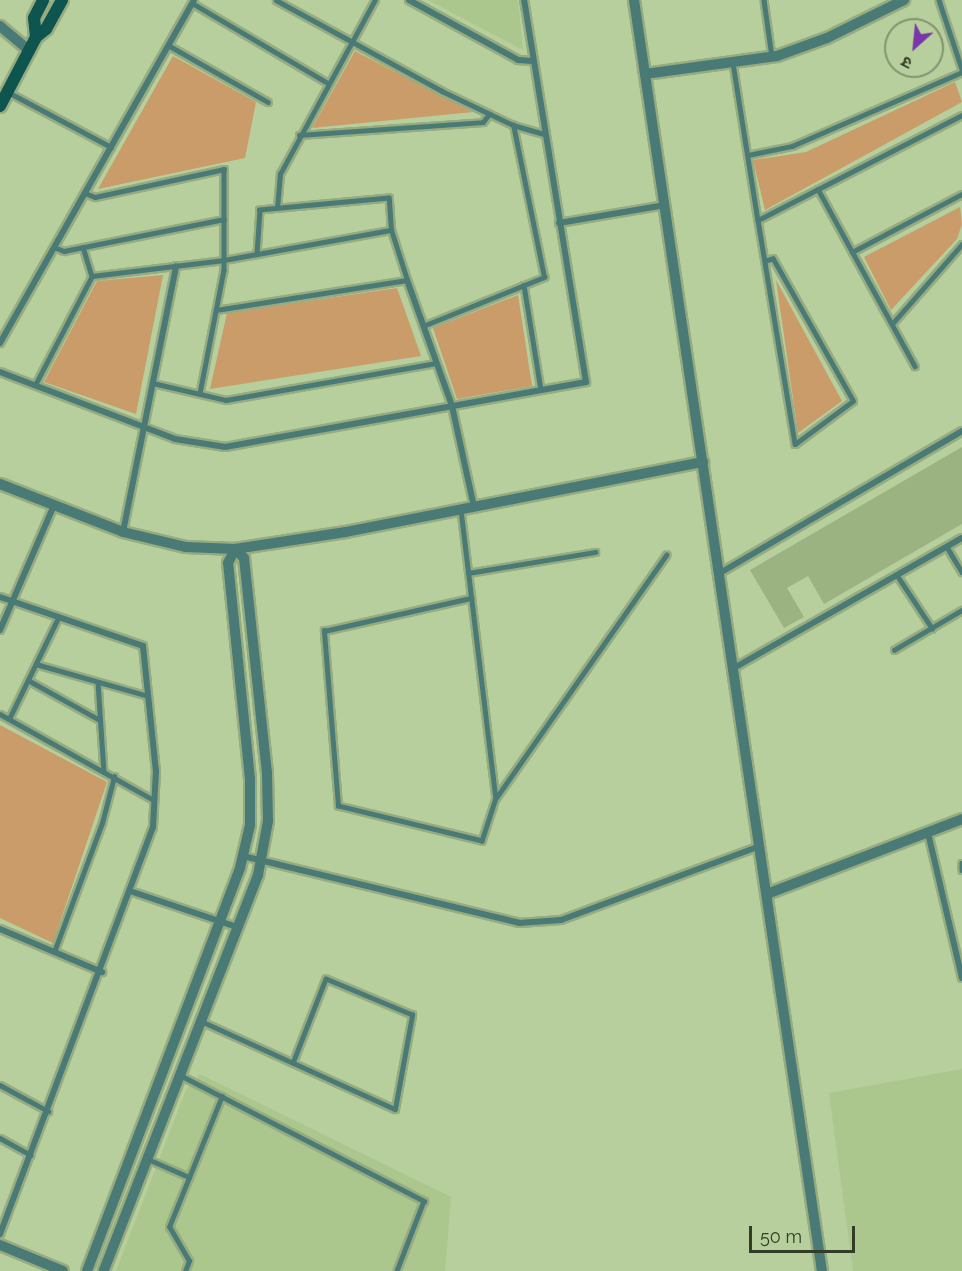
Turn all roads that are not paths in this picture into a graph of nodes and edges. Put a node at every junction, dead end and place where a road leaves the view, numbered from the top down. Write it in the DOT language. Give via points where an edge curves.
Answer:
graph roads {
  1 [pos="43,0"];
  2 [pos="62,0"];
  3 [pos="276,0"];
  4 [pos="375,0"];
  5 [pos="409,0"];
  6 [pos="524,0"];
  7 [pos="634,0"];
  8 [pos="764,0"];
  9 [pos="904,0"];
  10 [pos="939,0"];
  11 [pos="193,2"];
  12 [pos="0,26"];
  13 [pos="36,37"];
  14 [pos="351,43"];
  15 [pos="168,45"];
  16 [pos="30,51"];
  17 [pos="772,57"];
  18 [pos="533,61"];
  19 [pos="733,62"];
  20 [pos="962,70"];
  21 [pos="645,74"];
  22 [pos="328,84"];
  23 [pos="8,92"];
  24 [pos="268,102"];
  25 [pos="0,106"];
  26 [pos="489,114"];
  27 [pos="962,116"];
  28 [pos="513,125"];
  29 [pos="544,134"];
  30 [pos="299,135"];
  31 [pos="111,147"];
  32 [pos="748,155"];
  33 [pos="818,189"];
  34 [pos="85,193"];
  35 [pos="962,194"];
  36 [pos="665,205"];
  37 [pos="277,208"];
  38 [pos="224,219"];
  39 [pos="758,220"];
  40 [pos="560,223"];
  41 [pos="391,230"];
  42 [pos="962,244"];
  43 [pos="54,247"];
  44 [pos="83,247"];
  45 [pos="852,252"];
  46 [pos="257,254"];
  47 [pos="224,260"];
  48 [pos="765,261"];
  49 [pos="176,266"];
  50 [pos="92,276"];
  51 [pos="407,280"];
  52 [pos="524,285"];
  53 [pos="216,310"];
  54 [pos="891,324"];
  55 [pos="423,326"];
  56 [pos="0,343"];
  57 [pos="436,363"];
  58 [pos="915,366"];
  59 [pos="0,372"];
  60 [pos="153,383"];
  61 [pos="35,385"];
  62 [pos="541,390"];
  63 [pos="201,394"];
  64 [pos="452,406"];
  65 [pos="144,427"];
  66 [pos="962,431"];
  67 [pos="703,462"];
  68 [pos="0,483"];
  69 [pos="54,505"];
  70 [pos="474,507"];
  71 [pos="461,510"];
  72 [pos="123,532"];
  73 [pos="962,538"];
  74 [pos="947,547"];
  75 [pos="236,549"];
  76 [pos="595,552"];
  77 [pos="666,555"];
  78 [pos="962,572"];
  79 [pos="468,573"];
  80 [pos="720,573"];
  81 [pos="897,575"];
  82 [pos="0,597"];
  83 [pos="471,598"];
  84 [pos="14,603"];
  85 [pos="962,610"];
  86 [pos="58,618"];
  87 [pos="932,627"];
  88 [pos="0,630"];
  89 [pos="894,650"];
  90 [pos="36,664"];
  91 [pos="734,668"];
  92 [pos="28,680"];
  93 [pos="98,682"];
  94 [pos="148,696"];
  95 [pos="0,714"];
  96 [pos="9,720"];
  97 [pos="100,720"];
  98 [pos="104,772"];
  99 [pos="114,777"];
  100 [pos="496,798"];
  101 [pos="154,800"];
  102 [pos="962,819"];
  103 [pos="928,833"];
  104 [pos="760,846"];
  105 [pos="243,856"];
  106 [pos="261,860"];
  107 [pos="962,864"];
  108 [pos="962,870"];
  109 [pos="130,891"];
  110 [pos="767,894"];
  111 [pos="220,921"];
  112 [pos="237,927"];
  113 [pos="0,929"];
  114 [pos="54,952"];
  115 [pos="102,972"];
  116 [pos="962,978"];
  117 [pos="201,1021"];
  118 [pos="293,1063"];
  119 [pos="180,1075"];
  120 [pos="0,1085"];
  121 [pos="222,1096"];
  122 [pos="48,1112"];
  123 [pos="0,1138"];
  124 [pos="31,1155"];
  125 [pos="147,1159"];
  126 [pos="189,1177"];
  127 [pos="0,1234"];
  128 [pos="0,1245"];
  129 [pos="63,1271"];
  130 [pos="87,1271"];
  131 [pos="104,1271"];
  132 [pos="185,1271"];
  133 [pos="397,1271"];
  134 [pos="822,1271"];
  1 -- 13 [label="main road" via="34,18"];
  2 -- 13 [label="main road" via="46,29"];
  3 -- 14 [label="lane"];
  4 -- 14 [label="lane"];
  5 -- 18 [label="street" via="518,60"];
  6 -- 18 [label="street"];
  7 -- 21 [label="street"];
  8 -- 17 [label="lane"];
  9 -- 17 [label="street" via="827,38"];
  10 -- 20 [label="lane"];
  11 -- 15 [label="street"];
  11 -- 22 [label="lane"];
  12 -- 16 [label="street"];
  13 -- 16 [label="main road"];
  14 -- 22 [label="lane"];
  14 -- 26 [label="lane"];
  15 -- 24 [label="lane"];
  15 -- 31 [label="street"];
  16 -- 23 [label="main road"];
  17 -- 19 [label="street"];
  18 -- 29 [label="street"];
  19 -- 21 [label="street"];
  19 -- 32 [label="lane"];
  20 -- 32 [label="lane" via="792,146"];
  21 -- 36 [label="street"];
  22 -- 30 [label="lane"];
  23 -- 25 [label="main road"];
  23 -- 31 [label="lane"];
  26 -- 28 [label="lane"];
  26 -- 30 [label="lane" via="483,122"];
  27 -- 33 [label="lane"];
  28 -- 29 [label="lane"];
  28 -- 52 [label="lane" via="544,277"];
  29 -- 40 [label="street"];
  30 -- 37 [label="lane" via="280,174"];
  31 -- 34 [label="street"];
  32 -- 39 [label="lane"];
  33 -- 39 [label="lane"];
  33 -- 45 [label="lane"];
  34 -- 38 [label="lane" via="95,197 224,169"];
  34 -- 43 [label="street"];
  35 -- 45 [label="lane"];
  36 -- 40 [label="street"];
  36 -- 67 [label="street"];
  37 -- 41 [label="lane" via="390,198"];
  37 -- 46 [label="lane" via="260,210"];
  38 -- 44 [label="lane"];
  38 -- 47 [label="lane"];
  39 -- 48 [label="lane"];
  40 -- 62 [label="street" via="586,382"];
  41 -- 46 [label="lane"];
  41 -- 51 [label="lane"];
  42 -- 54 [label="lane"];
  43 -- 44 [label="lane" via="64,251"];
  43 -- 56 [label="street"];
  44 -- 50 [label="lane"];
  45 -- 54 [label="lane"];
  46 -- 47 [label="lane"];
  47 -- 49 [label="lane"];
  47 -- 53 [label="lane"];
  48 -- 48 [label="lane" via="773,259 854,402 795,444"];
  49 -- 50 [label="lane"];
  49 -- 60 [label="street"];
  50 -- 61 [label="lane"];
  51 -- 53 [label="lane"];
  51 -- 55 [label="street"];
  52 -- 55 [label="lane"];
  52 -- 62 [label="lane"];
  53 -- 63 [label="lane"];
  54 -- 58 [label="lane"];
  55 -- 57 [label="street"];
  57 -- 63 [label="lane" via="226,400"];
  57 -- 64 [label="street"];
  59 -- 61 [label="street"];
  60 -- 63 [label="lane"];
  60 -- 65 [label="street"];
  61 -- 65 [label="street"];
  62 -- 64 [label="street"];
  64 -- 65 [label="street" via="225,447 175,439"];
  64 -- 70 [label="street"];
  65 -- 72 [label="street"];
  66 -- 80 [label="street"];
  67 -- 70 [label="street"];
  67 -- 80 [label="street"];
  68 -- 69 [label="street"];
  69 -- 72 [label="street"];
  69 -- 84 [label="street"];
  70 -- 71 [label="street"];
  71 -- 75 [label="street"];
  71 -- 79 [label="lane"];
  72 -- 75 [label="street" via="186,547"];
  73 -- 74 [label="street"];
  74 -- 78 [label="lane"];
  74 -- 81 [label="street"];
  75 -- 105 [label="street" via="228,563 250,779 250,825"];
  75 -- 106 [label="street" via="244,558 267,774 268,821"];
  76 -- 79 [label="lane"];
  77 -- 100 [label="lane"];
  79 -- 83 [label="lane"];
  80 -- 91 [label="street"];
  81 -- 87 [label="lane"];
  81 -- 91 [label="street"];
  82 -- 84 [label="street"];
  83 -- 100 [label="lane"];
  83 -- 100 [label="lane" via="324,631 338,806 482,842"];
  84 -- 86 [label="street"];
  84 -- 88 [label="street"];
  85 -- 87 [label="lane"];
  86 -- 90 [label="lane"];
  86 -- 94 [label="street" via="143,646"];
  87 -- 89 [label="lane"];
  90 -- 92 [label="lane"];
  90 -- 93 [label="lane"];
  91 -- 104 [label="street"];
  92 -- 96 [label="lane"];
  92 -- 97 [label="lane"];
  93 -- 94 [label="lane"];
  93 -- 97 [label="lane"];
  94 -- 101 [label="street" via="156,771"];
  95 -- 96 [label="lane"];
  96 -- 98 [label="lane"];
  97 -- 98 [label="lane"];
  98 -- 99 [label="lane"];
  99 -- 101 [label="lane"];
  99 -- 114 [label="lane" via="102,823"];
  101 -- 109 [label="street" via="153,827"];
  102 -- 103 [label="street"];
  103 -- 110 [label="street"];
  103 -- 116 [label="street"];
  104 -- 106 [label="street" via="561,920 519,923"];
  104 -- 110 [label="street"];
  105 -- 106 [label="street"];
  105 -- 111 [label="street"];
  106 -- 112 [label="street"];
  107 -- 108 [label="lane"];
  109 -- 111 [label="street"];
  109 -- 115 [label="street"];
  110 -- 134 [label="street"];
  111 -- 112 [label="street"];
  111 -- 130 [label="street"];
  112 -- 117 [label="street"];
  113 -- 114 [label="street"];
  114 -- 115 [label="street"];
  115 -- 122 [label="street"];
  117 -- 118 [label="lane"];
  117 -- 119 [label="street"];
  118 -- 118 [label="lane" via="395,1109 412,1015 326,980"];
  119 -- 121 [label="lane"];
  119 -- 125 [label="street"];
  120 -- 122 [label="lane"];
  121 -- 126 [label="lane"];
  121 -- 133 [label="lane" via="424,1201"];
  122 -- 124 [label="street"];
  123 -- 124 [label="lane"];
  124 -- 127 [label="street"];
  125 -- 126 [label="lane"];
  125 -- 131 [label="street"];
  126 -- 132 [label="lane" via="169,1227 189,1261"];
  128 -- 129 [label="street"];
}
